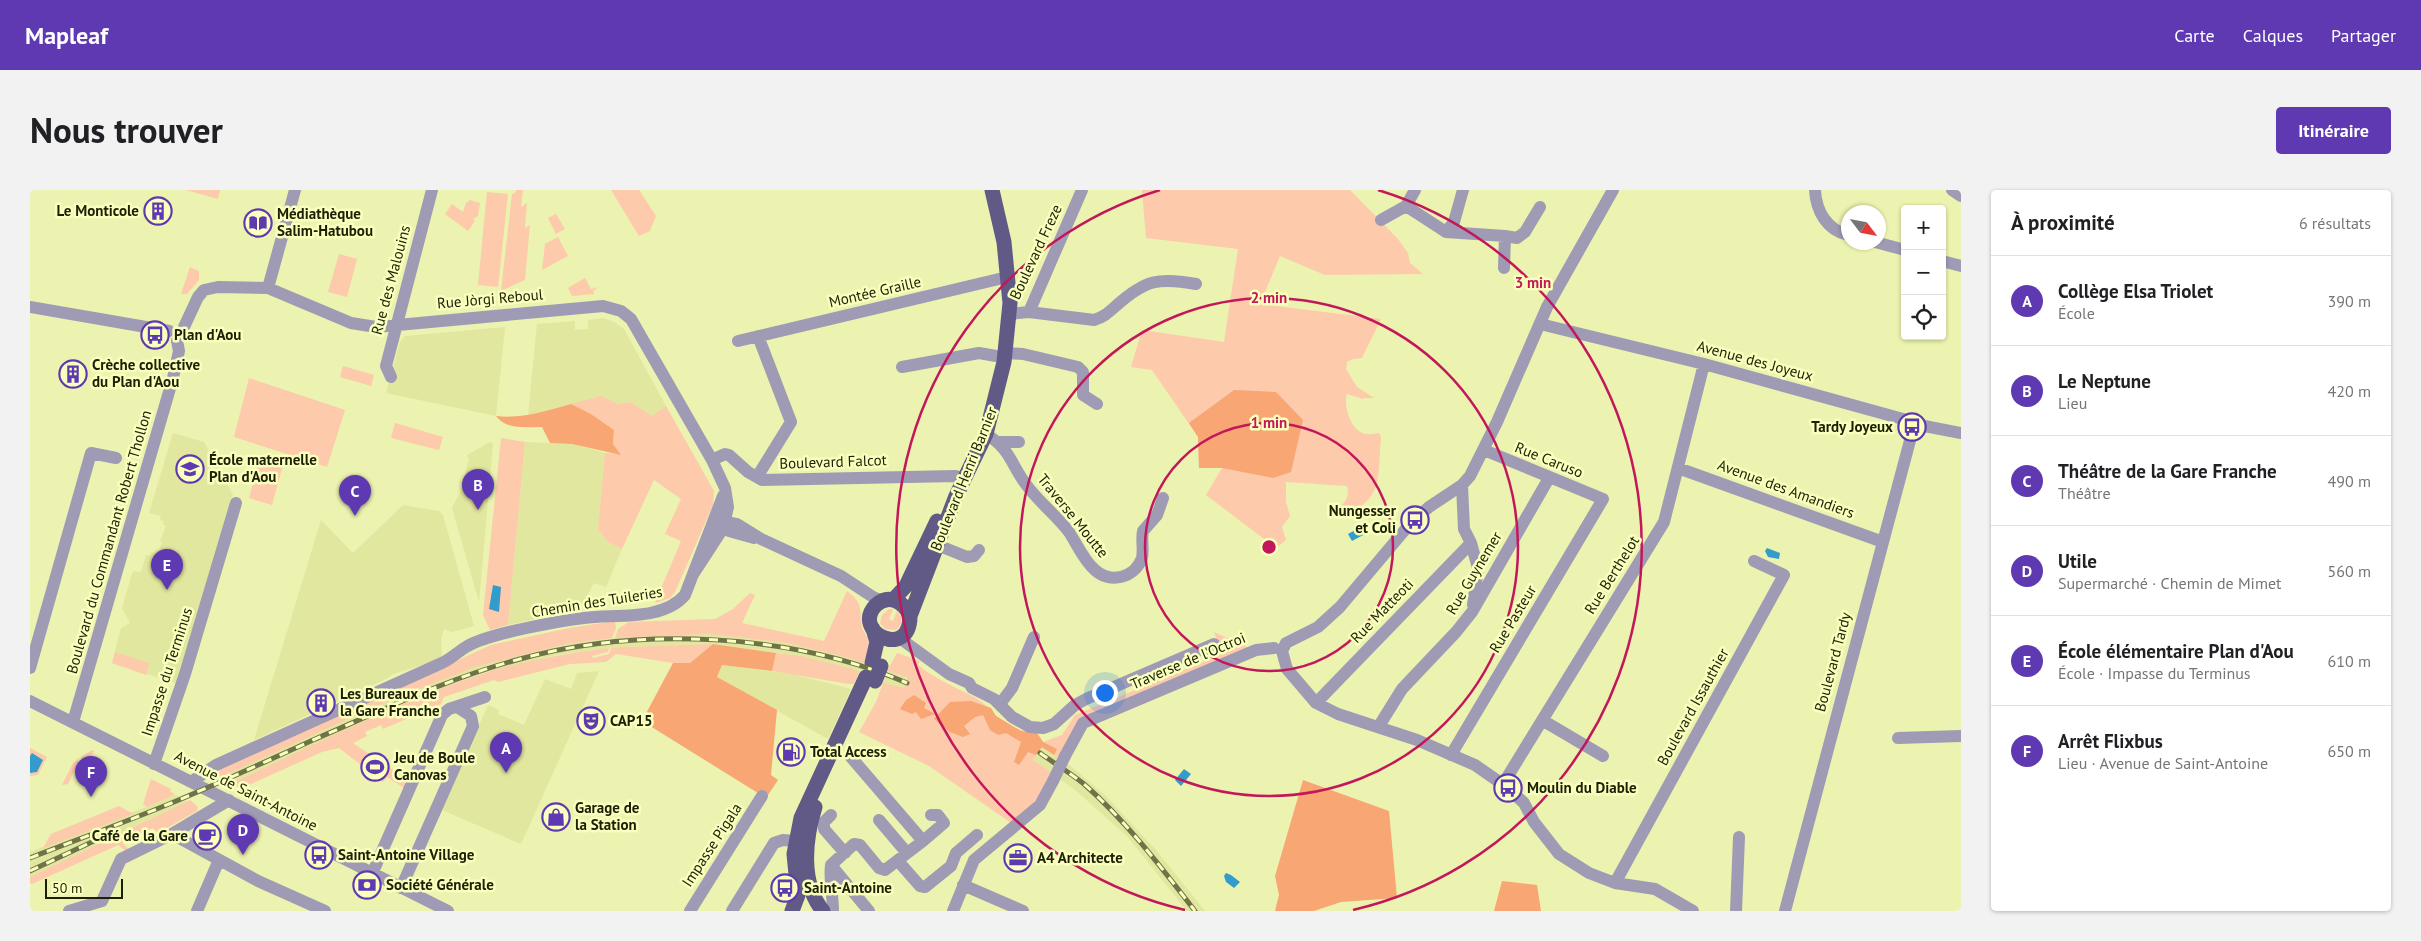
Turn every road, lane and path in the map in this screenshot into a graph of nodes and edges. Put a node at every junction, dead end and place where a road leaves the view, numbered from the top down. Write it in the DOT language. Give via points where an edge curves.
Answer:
graph roads {
  1 [pos="295,190"];
  2 [pos="432,190"];
  3 [pos="981,190"];
  4 [pos="992,190"];
  5 [pos="1082,190"];
  6 [pos="1415,190"];
  7 [pos="1462,190"];
  8 [pos="1613,190"];
  9 [pos="1815,190"];
  10 [pos="1952,190"];
  11 [pos="1961,196"];
  12 [pos="1406,206"];
  13 [pos="1540,207"];
  14 [pos="1381,220"];
  15 [pos="1446,232"];
  16 [pos="1841,232"];
  17 [pos="1505,236"];
  18 [pos="1886,245"];
  19 [pos="1901,249"];
  20 [pos="1946,262"];
  21 [pos="1961,266"];
  22 [pos="1504,268"];
  23 [pos="1000,279"];
  24 [pos="1196,284"];
  25 [pos="268,288"];
  26 [pos="30,308"];
  27 [pos="1029,312"];
  28 [pos="1009,314"];
  29 [pos="396,324"];
  30 [pos="1540,324"];
  31 [pos="173,336"];
  32 [pos="758,336"];
  33 [pos="738,341"];
  34 [pos="1001,354"];
  35 [pos="1704,364"];
  36 [pos="902,367"];
  37 [pos="391,377"];
  38 [pos="1097,404"];
  39 [pos="1909,423"];
  40 [pos="1961,433"];
  41 [pos="986,434"];
  42 [pos="999,442"];
  43 [pos="1019,442"];
  44 [pos="1484,450"];
  45 [pos="116,458"];
  46 [pos="712,460"];
  47 [pos="1678,468"];
  48 [pos="757,478"];
  49 [pos="960,478"];
  50 [pos="1549,478"];
  51 [pos="1462,485"];
  52 [pos="1163,498"];
  53 [pos="1603,500"];
  54 [pos="236,503"];
  55 [pos="721,523"];
  56 [pos="1882,542"];
  57 [pos="932,543"];
  58 [pos="1471,543"];
  59 [pos="979,550"];
  60 [pos="1754,561"];
  61 [pos="857,587"];
  62 [pos="888,600"];
  63 [pos="1472,612"];
  64 [pos="910,616"];
  65 [pos="872,622"];
  66 [pos="1034,637"];
  67 [pos="897,638"];
  68 [pos="1214,644"];
  69 [pos="1280,645"];
  70 [pos="30,668"];
  71 [pos="873,672"];
  72 [pos="30,701"];
  73 [pos="1316,703"];
  74 [pos="1000,704"];
  75 [pos="457,707"];
  76 [pos="1542,720"];
  77 [pos="73,722"];
  78 [pos="473,726"];
  79 [pos="1379,726"];
  80 [pos="1961,736"];
  81 [pos="1898,738"];
  82 [pos="1451,755"];
  83 [pos="850,756"];
  84 [pos="1603,756"];
  85 [pos="154,764"];
  86 [pos="191,782"];
  87 [pos="1502,784"];
  88 [pos="762,796"];
  89 [pos="229,800"];
  90 [pos="832,815"];
  91 [pos="931,816"];
  92 [pos="879,820"];
  93 [pos="172,834"];
  94 [pos="977,835"];
  95 [pos="1740,837"];
  96 [pos="795,841"];
  97 [pos="923,841"];
  98 [pos="845,852"];
  99 [pos="902,857"];
  100 [pos="219,860"];
  101 [pos="943,864"];
  102 [pos="831,865"];
  103 [pos="372,874"];
  104 [pos="1615,883"];
  105 [pos="918,884"];
  106 [pos="963,885"];
  107 [pos="401,888"];
  108 [pos="101,906"];
  109 [pos="68,911"];
  110 [pos="198,911"];
  111 [pos="325,911"];
  112 [pos="448,911"];
  113 [pos="690,911"];
  114 [pos="732,911"];
  115 [pos="793,911"];
  116 [pos="822,911"];
  117 [pos="833,911"];
  118 [pos="869,911"];
  119 [pos="953,911"];
  120 [pos="1023,911"];
  121 [pos="1692,911"];
  122 [pos="1736,911"];
  123 [pos="1784,911"];
  1 -- 25 [label="street"];
  2 -- 29 [label="street, Rue des Malouins"];
  3 -- 23 [label="main road, Boulevard Henri Barnier" via="995,243"];
  4 -- 28 [label="main road, Boulevard Henri Barnier" via="1004,242"];
  5 -- 27 [label="street, Boulevard Freze"];
  6 -- 12 [label="street"];
  7 -- 15 [label="street" via="1454,222"];
  8 -- 30 [label="street"];
  9 -- 16 [label="street" via="1822,217"];
  10 -- 11 [label="street"];
  12 -- 14 [label="street"];
  12 -- 15 [label="street"];
  13 -- 17 [label="street" via="1525,232 1517,238"];
  15 -- 17 [label="street"];
  17 -- 22 [label="street"];
  18 -- 19 [label="street"];
  20 -- 21 [label="street"];
  23 -- 32 [label="street, Montée Graille"];
  23 -- 34 [label="main road, Boulevard Henri Barnier"];
  24 -- 27 [label="street" via="1167,279 1146,283 1103,318 1094,320"];
  25 -- 29 [label="street, Rue Jòrgi Reboul" via="351,323 376,327"];
  25 -- 31 [label="street, Rue Jòrgi Reboul" via="218,287 204,290 184,327 185,338"];
  26 -- 31 [label="street"];
  27 -- 28 [label="street, Boulevard Freze"];
  28 -- 34 [label="main road, Boulevard Henri Barnier"];
  29 -- 37 [label="street, Rue des Malouins" via="386,366"];
  29 -- 46 [label="street, Rue Jòrgi Reboul" via="603,306 621,311 631,319"];
  30 -- 35 [label="street, Avenue des Joyeux"];
  30 -- 44 [label="street"];
  31 -- 77 [label="street, Boulevard du Commandant Robert Thollon" via="179,352 173,378"];
  32 -- 33 [label="street, Montée Graille"];
  32 -- 48 [label="street" via="790,422"];
  34 -- 36 [label="street" via="979,353"];
  34 -- 38 [label="street" via="1023,354 1078,367 1083,372 1082,395"];
  34 -- 41 [label="main road, Boulevard Henri Barnier" via="998,394"];
  34 -- 49 [label="main road, Boulevard Henri Barnier"];
  35 -- 39 [label="street, Avenue des Joyeux"];
  35 -- 47 [label="street, Rue Berthelot"];
  39 -- 40 [label="street, Avenue des Joyeux"];
  39 -- 56 [label="street, Boulevard Tardy" via="1912,433"];
  41 -- 42 [label="street, Traverse Moutte"];
  41 -- 49 [label="main road, Boulevard Henri Barnier"];
  42 -- 43 [label="street"];
  42 -- 52 [label="street, Traverse Moutte" via="1011,456 1026,486 1067,530 1093,569 1108,577 1122,577 1140,562 1143,531 1157,515"];
  44 -- 50 [label="street, Rue Caruso"];
  44 -- 51 [label="street"];
  45 -- 70 [label="street" via="92,453"];
  46 -- 48 [label="street" via="729,454"];
  46 -- 55 [label="street, Rue Jòrgi Reboul" via="725,488 728,508"];
  47 -- 56 [label="street, Avenue des Amandiers"];
  47 -- 76 [label="street, Rue Berthelot" via="1664,522"];
  48 -- 49 [label="street, Boulevard Falcot"];
  49 -- 57 [label="main road, Boulevard Henri Barnier"];
  50 -- 53 [label="street, Rue Caruso"];
  50 -- 63 [label="street, Rue Guynemer"];
  51 -- 58 [label="street" via="1464,529"];
  51 -- 69 [label="street, Traverse de l'Octroi" via="1429,506 1409,525 1340,607 1318,627"];
  53 -- 82 [label="street, Rue Pasteur"];
  54 -- 85 [label="street, Impasse du Terminus" via="192,652"];
  55 -- 61 [label="street" via="737,524"];
  55 -- 86 [label="street, Chemin des Tuileries" via="685,595 673,607 584,618 467,646 444,662 216,765"];
  56 -- 123 [label="street, Boulevard Tardy"];
  57 -- 59 [label="street" via="967,557 974,556"];
  57 -- 62 [label="main road, Boulevard Henri Barnier" via="906,586"];
  57 -- 64 [label="main road, Boulevard Henri Barnier"];
  58 -- 63 [label="street" via="1478,568"];
  58 -- 73 [label="street, Rue Matteoti"];
  60 -- 104 [label="street, Boulevard Issauthier" via="1784,575"];
  61 -- 62 [label="street"];
  61 -- 65 [label="street"];
  62 -- 64 [label="main road" via="907,608"];
  62 -- 65 [label="main road" via="877,605"];
  63 -- 79 [label="street, Rue Guynemer" via="1402,689"];
  64 -- 67 [label="main road" via="910,624"];
  65 -- 67 [label="main road" via="881,637"];
  65 -- 71 [label="main road" via="877,642"];
  66 -- 74 [label="street" via="1012,688"];
  67 -- 71 [label="main road"];
  67 -- 74 [label="street" via="948,674 969,683"];
  68 -- 74 [label="street" via="1086,699 1044,728 1030,727 1012,717"];
  69 -- 73 [label="street" via="1286,669"];
  69 -- 106 [label="street, Traverse de l'Octroi, bridge" via="1256,650 1083,723 1040,805 974,860"];
  71 -- 96 [label="main road" via="807,804"];
  71 -- 116 [label="main road" via="815,808 807,838 810,881"];
  72 -- 77 [label="street, Avenue de Saint-Antoine"];
  73 -- 79 [label="street" via="1338,714"];
  75 -- 78 [label="street" via="471,716"];
  75 -- 78 [label="street" via="485,697"];
  75 -- 103 [label="street" via="449,708 442,715"];
  76 -- 84 [label="street"];
  76 -- 87 [label="street, Rue Berthelot"];
  77 -- 85 [label="street, Avenue de Saint-Antoine"];
  78 -- 107 [label="street"];
  79 -- 82 [label="street"];
  80 -- 81 [label="street"];
  82 -- 87 [label="street" via="1475,765"];
  83 -- 97 [label="street"];
  85 -- 86 [label="street, Avenue de Saint-Antoine"];
  86 -- 89 [label="street, Avenue de Saint-Antoine"];
  87 -- 104 [label="street" via="1524,803 1534,822 1559,854 1589,873"];
  88 -- 113 [label="street, Impasse Pigala"];
  89 -- 93 [label="street"];
  89 -- 103 [label="street, Avenue de Saint-Antoine"];
  90 -- 98 [label="street" via="824,822 824,829"];
  91 -- 97 [label="street" via="938,816 944,823"];
  92 -- 99 [label="street"];
  93 -- 100 [label="street"];
  93 -- 108 [label="street" via="121,859"];
  94 -- 105 [label="street" via="956,853 951,866 925,887"];
  95 -- 122 [label="street"];
  96 -- 114 [label="street" via="774,843"];
  96 -- 115 [label="main road" via="798,891"];
  97 -- 99 [label="street"];
  98 -- 99 [label="street" via="854,844 860,845 879,868 886,870"];
  98 -- 102 [label="street"];
  99 -- 105 [label="street"];
  100 -- 110 [label="street"];
  100 -- 111 [label="street" via="258,882"];
  101 -- 105 [label="street"];
  102 -- 117 [label="street" via="829,879"];
  102 -- 118 [label="street"];
  103 -- 107 [label="street, Avenue de Saint-Antoine"];
  104 -- 121 [label="street" via="1655,889"];
  106 -- 119 [label="street, Traverse de l'Octroi"];
  106 -- 120 [label="street"];
  107 -- 112 [label="street, Avenue de Saint-Antoine"];
  108 -- 109 [label="street"];
  115 -- 116 [label="main road" via="810,907"];
}
